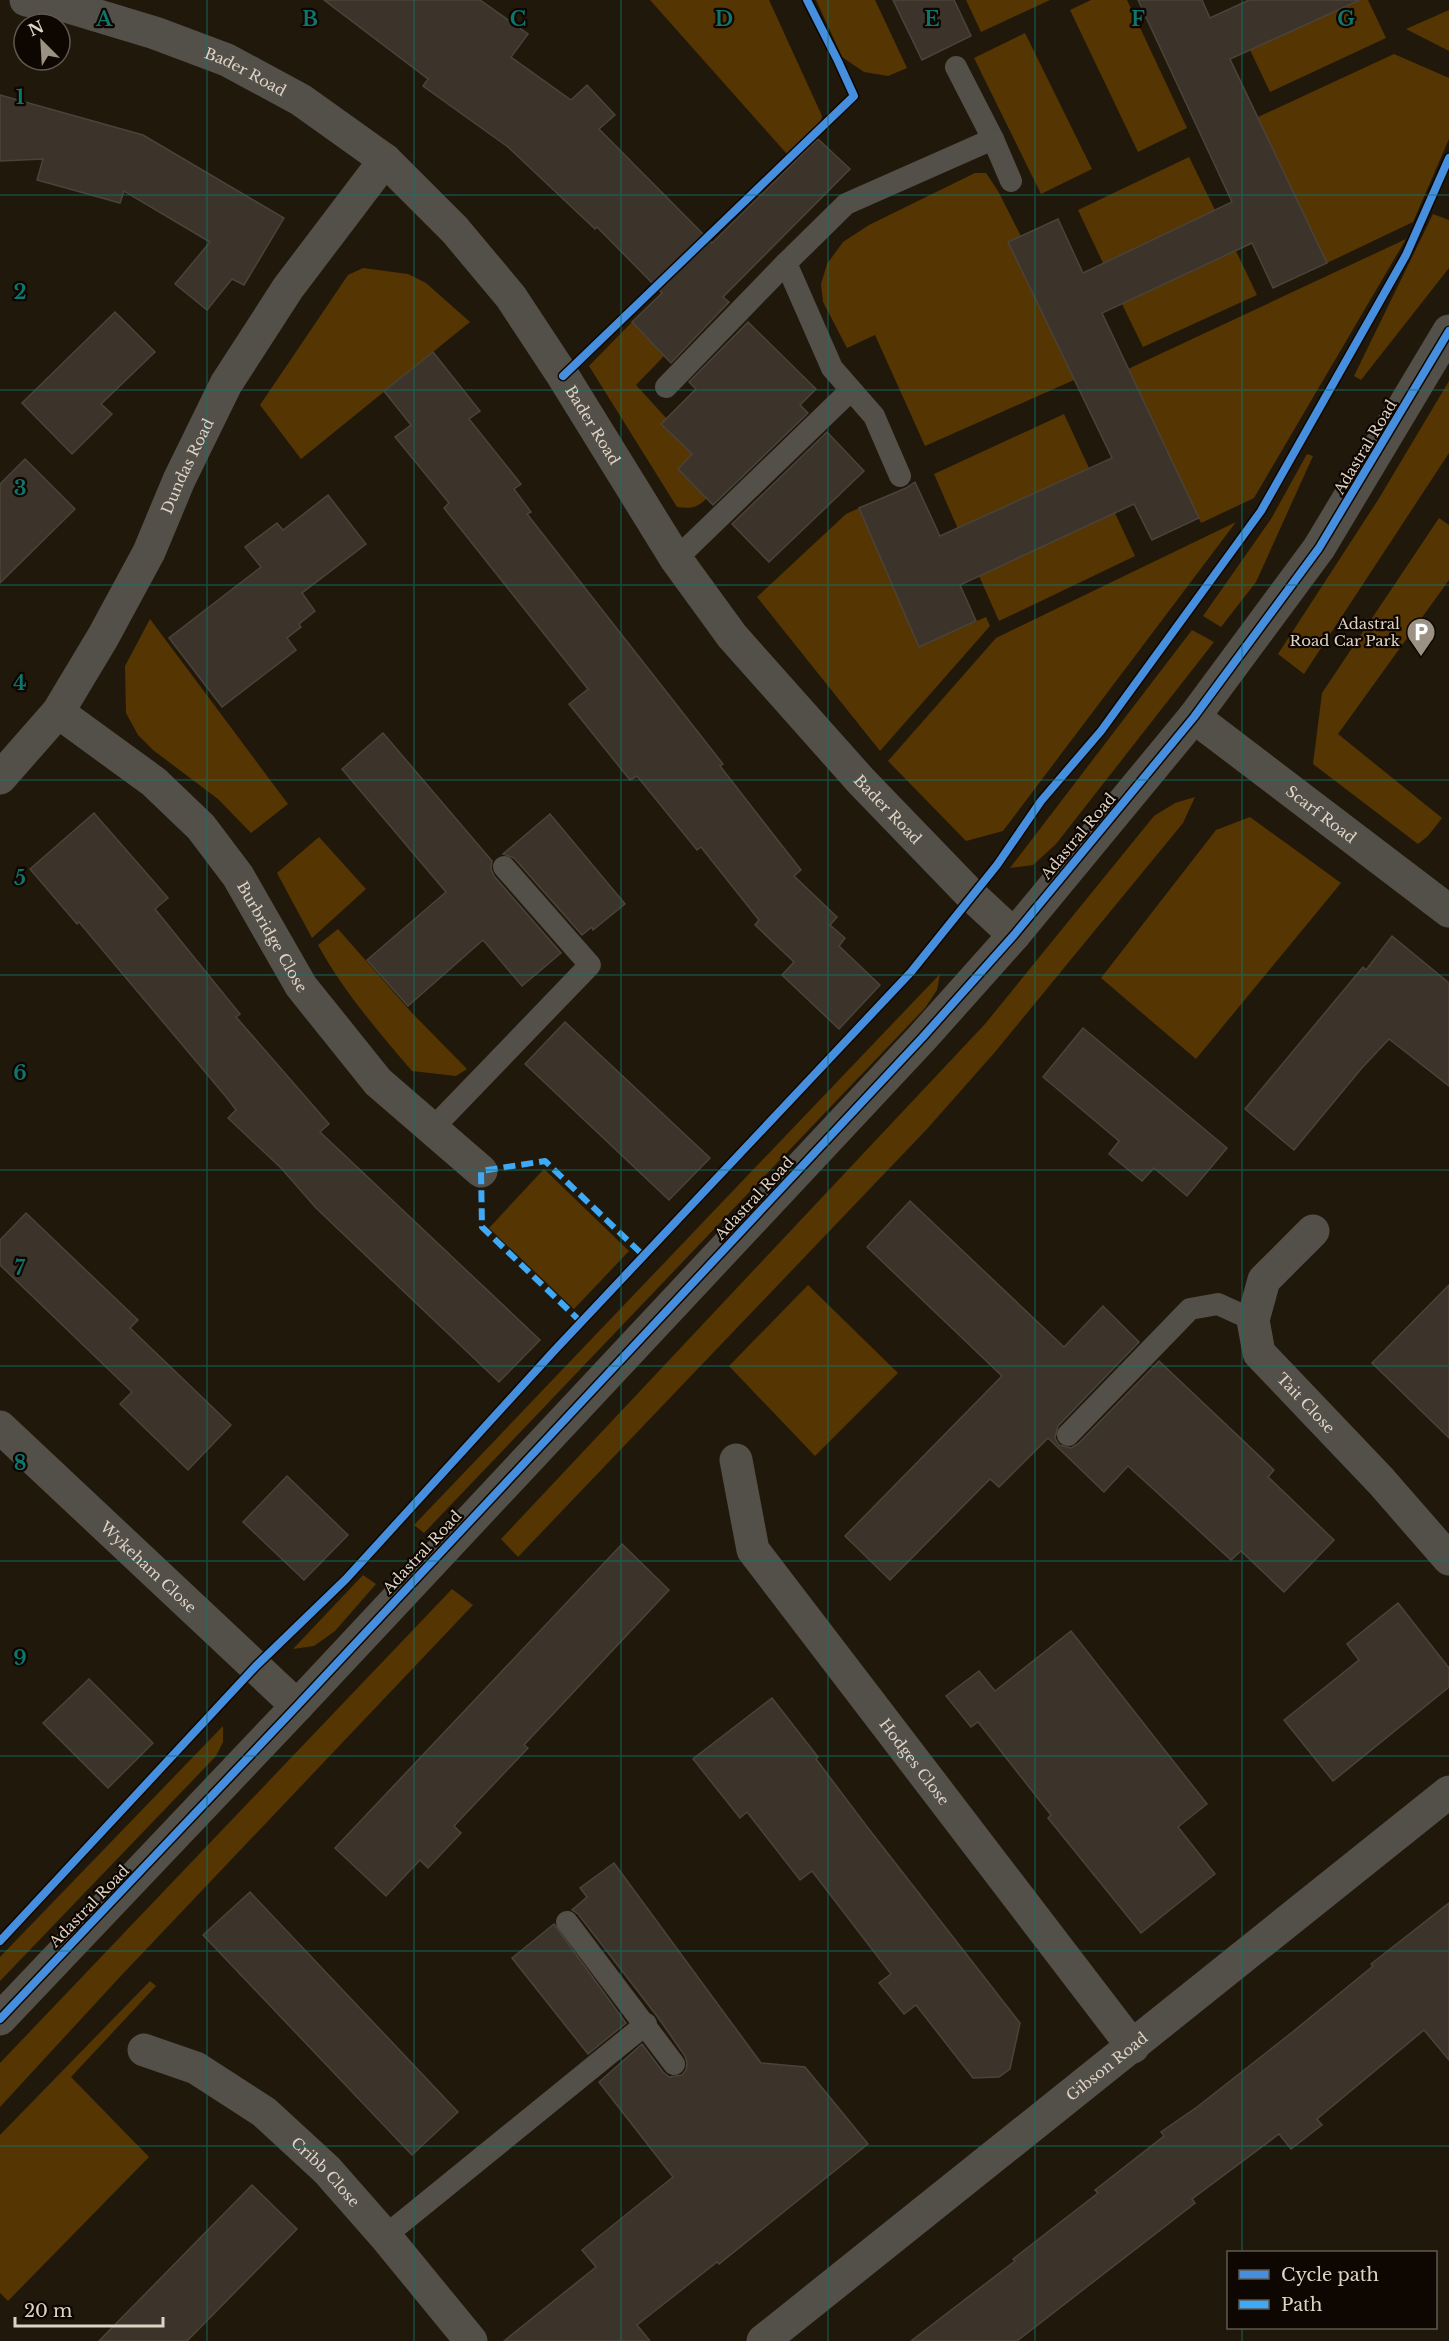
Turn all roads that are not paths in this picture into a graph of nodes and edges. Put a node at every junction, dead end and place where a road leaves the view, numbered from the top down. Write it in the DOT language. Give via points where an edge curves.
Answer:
graph roads {
  1 [pos="26,0"];
  2 [pos="956,67"];
  3 [pos="993,139"];
  4 [pos="385,160"];
  5 [pos="1011,181"];
  6 [pos="786,263"];
  7 [pos="1449,331"];
  8 [pos="666,387"];
  9 [pos="851,390"];
  10 [pos="900,476"];
  11 [pos="676,559"];
  12 [pos="58,712"];
  13 [pos="1194,717"];
  14 [pos="0,778"];
  15 [pos="504,867"];
  16 [pos="1449,911"];
  17 [pos="1014,935"];
  18 [pos="432,1129"];
  19 [pos="481,1171"];
  20 [pos="1313,1231"];
  21 [pos="1253,1320"];
  22 [pos="0,1427"];
  23 [pos="1068,1435"];
  24 [pos="736,1460"];
  25 [pos="1449,1559"];
  26 [pos="297,1706"];
  27 [pos="1449,1792"];
  28 [pos="567,1922"];
  29 [pos="0,2019"];
  30 [pos="646,2024"];
  31 [pos="1133,2047"];
  32 [pos="144,2050"];
  33 [pos="674,2064"];
  34 [pos="385,2236"];
  35 [pos="471,2341"];
  36 [pos="764,2341"];
  1 -- 4 [label="street, Bader Road" via="59,4 227,60 301,100"];
  2 -- 3 [label="lane"];
  3 -- 5 [label="lane"];
  3 -- 6 [label="lane" via="846,204"];
  4 -- 11 [label="street, Bader Road" via="455,230 511,297"];
  4 -- 12 [label="street, Dundas Road" via="288,288 226,384 148,552"];
  6 -- 8 [label="lane"];
  6 -- 9 [label="lane" via="832,368"];
  7 -- 13 [label="street, Adastral Road" via="1318,548"];
  9 -- 10 [label="lane" via="873,416"];
  9 -- 11 [label="lane"];
  11 -- 17 [label="street, Bader Road" via="732,636 788,701 972,896"];
  12 -- 14 [label="street, Dundas Road"];
  12 -- 18 [label="street, Burbridge Close" via="154,782 201,827 238,876 301,986 378,1082"];
  13 -- 16 [label="street, Scarf Road"];
  13 -- 17 [label="street, Adastral Road"];
  15 -- 18 [label="lane" via="590,965"];
  17 -- 26 [label="street, Adastral Road"];
  18 -- 19 [label="street, Burbridge Close"];
  20 -- 21 [label="street, Tait Close" via="1264,1280"];
  21 -- 23 [label="lane" via="1218,1304 1190,1309"];
  21 -- 25 [label="street, Tait Close" via="1259,1353"];
  22 -- 26 [label="street, Wykeham Close"];
  24 -- 31 [label="street, Hodges Close" via="753,1550"];
  26 -- 29 [label="street, Adastral Road"];
  27 -- 31 [label="street, Gibson Road"];
  28 -- 30 [label="lane"];
  30 -- 33 [label="lane"];
  30 -- 34 [label="lane"];
  31 -- 36 [label="street, Gibson Road"];
  32 -- 34 [label="street, Cribb Close" via="196,2068 264,2112 327,2170"];
  34 -- 35 [label="street, Cribb Close"];
}
